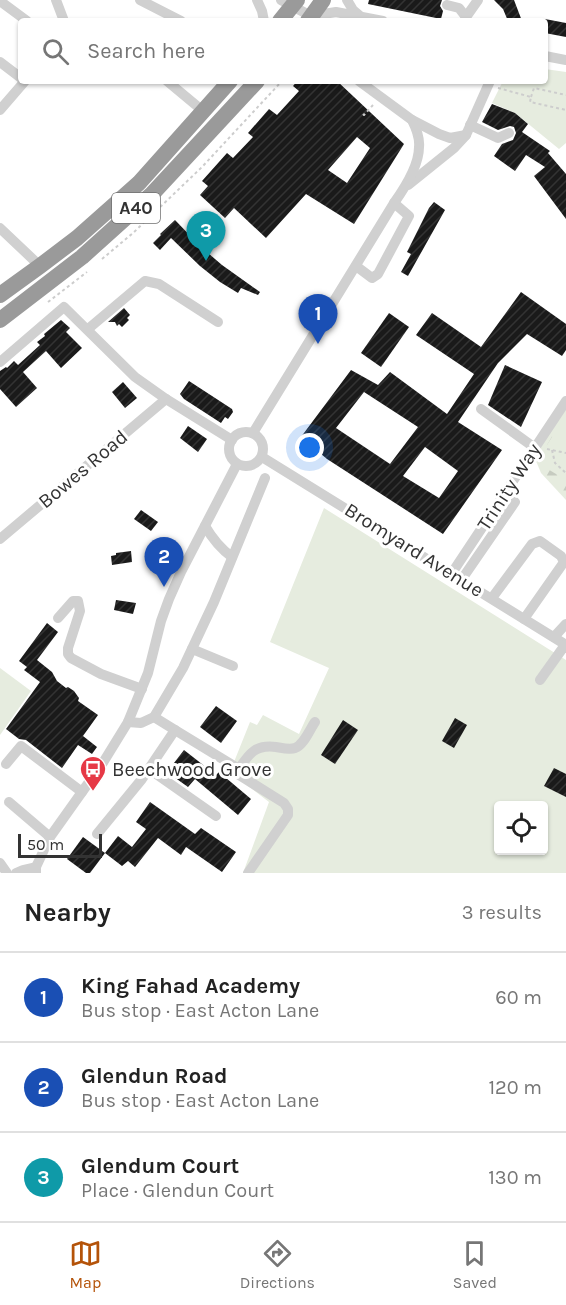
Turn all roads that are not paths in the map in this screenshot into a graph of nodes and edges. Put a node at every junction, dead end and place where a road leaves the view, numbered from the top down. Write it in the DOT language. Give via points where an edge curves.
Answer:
graph roads {
  1 [pos="56,0"];
  2 [pos="140,0"];
  3 [pos="257,0"];
  4 [pos="323,0"];
  5 [pos="347,0"];
  6 [pos="478,0"];
  7 [pos="0,2"];
  8 [pos="290,2"];
  9 [pos="447,5"];
  10 [pos="23,18"];
  11 [pos="63,18"];
  12 [pos="175,18"];
  13 [pos="263,18"];
  14 [pos="282,18"];
  15 [pos="309,18"];
  16 [pos="312,18"];
  17 [pos="317,18"];
  18 [pos="356,18"];
  19 [pos="358,18"];
  20 [pos="465,18"];
  21 [pos="467,18"];
  22 [pos="548,57"];
  23 [pos="566,60"];
  24 [pos="0,62"];
  25 [pos="18,76"];
  26 [pos="22,84"];
  27 [pos="171,84"];
  28 [pos="227,84"];
  29 [pos="254,84"];
  30 [pos="363,84"];
  31 [pos="492,84"];
  32 [pos="0,89"];
  33 [pos="11,96"];
  34 [pos="0,110"];
  35 [pos="203,111"];
  36 [pos="412,120"];
  37 [pos="468,130"];
  38 [pos="508,133"];
  39 [pos="405,187"];
  40 [pos="394,203"];
  41 [pos="0,228"];
  42 [pos="40,266"];
  43 [pos="356,266"];
  44 [pos="0,295"];
  45 [pos="0,320"];
  46 [pos="218,322"];
  47 [pos="88,329"];
  48 [pos="0,362"];
  49 [pos="166,399"];
  50 [pos="566,401"];
  51 [pos="481,409"];
  52 [pos="253,433"];
  53 [pos="232,440"];
  54 [pos="535,447"];
  55 [pos="262,457"];
  56 [pos="237,464"];
  57 [pos="265,478"];
  58 [pos="515,502"];
  59 [pos="205,526"];
  60 [pos="0,539"];
  61 [pos="232,557"];
  62 [pos="457,576"];
  63 [pos="492,598"];
  64 [pos="58,618"];
  65 [pos="524,619"];
  66 [pos="566,624"];
  67 [pos="555,637"];
  68 [pos="566,645"];
  69 [pos="192,650"];
  70 [pos="233,666"];
  71 [pos="540,680"];
  72 [pos="142,689"];
  73 [pos="154,717"];
  74 [pos="128,722"];
  75 [pos="315,722"];
  76 [pos="175,730"];
  77 [pos="6,764"];
  78 [pos="149,769"];
  79 [pos="239,770"];
  80 [pos="82,792"];
  81 [pos="9,802"];
  82 [pos="216,816"];
  83 [pos="97,834"];
  84 [pos="50,837"];
  85 [pos="0,863"];
  86 [pos="36,870"];
  87 [pos="7,873"];
  88 [pos="16,873"];
  89 [pos="248,873"];
  1 -- 11 [label="street"];
  2 -- 12 [label="street"];
  3 -- 13 [label="street"];
  4 -- 16 [label="highway"];
  5 -- 19 [label="street"];
  6 -- 21 [label="street"];
  7 -- 10 [label="street"];
  8 -- 14 [label="highway"];
  8 -- 15 [label="street"];
  9 -- 20 [label="street" via="459,8"];
  17 -- 18 [label="street" via="336,12"];
  22 -- 23 [label="street"];
  24 -- 25 [label="street"];
  26 -- 33 [label="street"];
  27 -- 35 [label="street"];
  28 -- 35 [label="highway, A40"];
  29 -- 45 [label="highway, A40" via="152,194 82,257"];
  30 -- 36 [label="street"];
  31 -- 37 [label="street"];
  32 -- 33 [label="street"];
  33 -- 34 [label="street"];
  35 -- 42 [label="highway, A40" via="139,183"];
  36 -- 37 [label="street" via="450,138"];
  36 -- 39 [label="street" via="420,145"];
  37 -- 38 [label="street" via="498,138"];
  37 -- 39 [label="street" via="454,148"];
  39 -- 40 [label="street"];
  40 -- 43 [label="street"];
  40 -- 43 [label="street" via="409,216 378,274 372,278"];
  41 -- 42 [label="street"];
  42 -- 44 [label="highway, A40"];
  43 -- 52 [label="street"];
  46 -- 47 [label="street" via="159,284 145,281"];
  47 -- 48 [label="street" via="64,307"];
  47 -- 49 [label="street" via="135,377"];
  49 -- 53 [label="street"];
  49 -- 60 [label="street, Bowes Road"];
  50 -- 54 [label="street, Trinity Way"];
  51 -- 54 [label="street"];
  52 -- 53 [label="street" via="239,434"];
  52 -- 55 [label="street" via="261,441"];
  53 -- 56 [label="street" via="230,456"];
  54 -- 62 [label="street, Trinity Way"];
  55 -- 56 [label="street" via="254,465"];
  55 -- 62 [label="street, Bromyard Avenue"];
  56 -- 59 [label="street"];
  57 -- 61 [label="street"];
  58 -- 62 [label="street"];
  59 -- 61 [label="street"];
  59 -- 72 [label="street" via="169,599"];
  61 -- 69 [label="street"];
  62 -- 63 [label="street, Bromyard Avenue"];
  63 -- 65 [label="street, Bromyard Avenue"];
  63 -- 65 [label="street" via="532,544 540,541 564,562"];
  64 -- 72 [label="street" via="73,601 78,601 80,612 68,654 101,674"];
  65 -- 67 [label="street, Bromyard Avenue"];
  66 -- 67 [label="street"];
  67 -- 68 [label="street, Bromyard Avenue"];
  68 -- 71 [label="street"];
  69 -- 70 [label="street"];
  69 -- 73 [label="street"];
  72 -- 74 [label="street"];
  73 -- 74 [label="street" via="141,723"];
  73 -- 76 [label="street"];
  74 -- 80 [label="street"];
  75 -- 79 [label="street" via="297,748 259,748 250,752"];
  76 -- 78 [label="street"];
  76 -- 79 [label="street"];
  77 -- 80 [label="street" via="21,746"];
  78 -- 82 [label="street"];
  78 -- 83 [label="street"];
  79 -- 89 [label="street" via="236,773 288,809 288,815"];
  80 -- 84 [label="street"];
  81 -- 84 [label="street"];
  84 -- 86 [label="street"];
  85 -- 87 [label="street"];
  86 -- 88 [label="street"];
}
